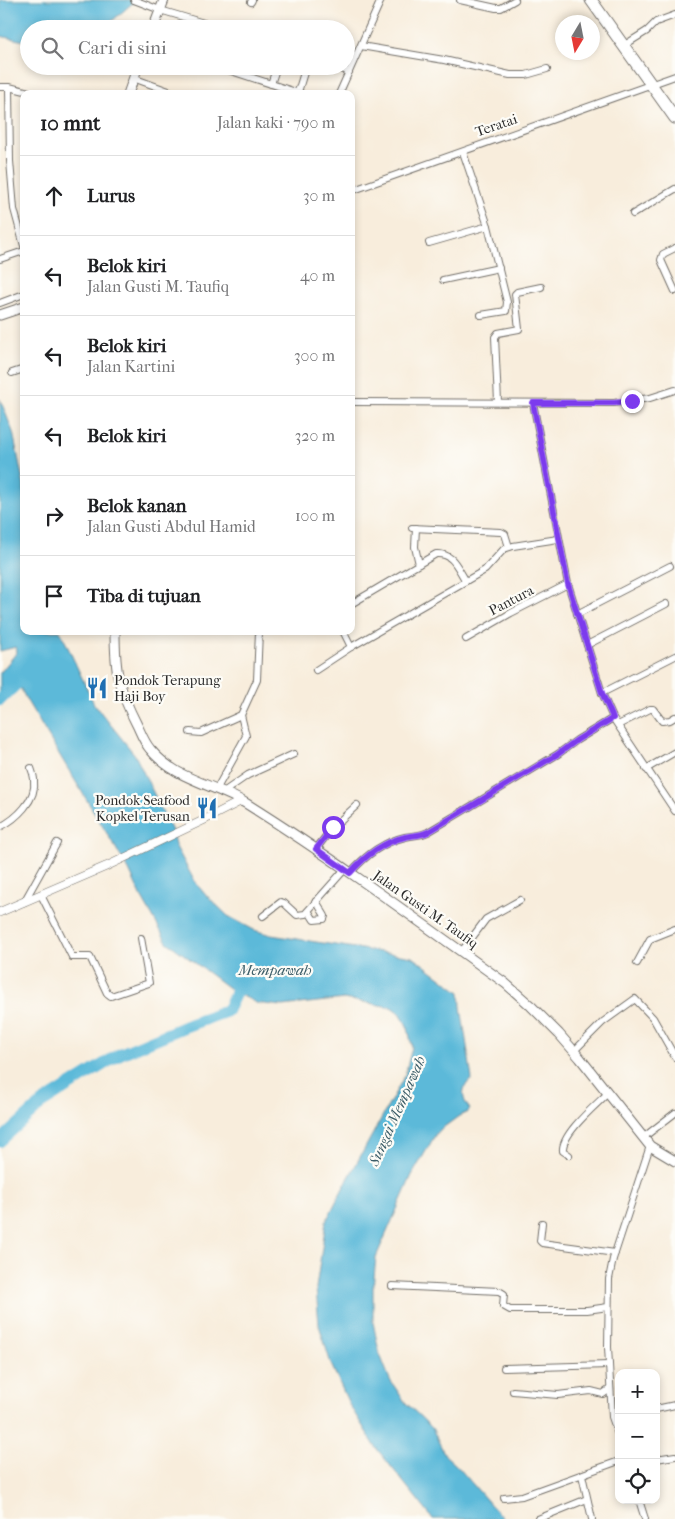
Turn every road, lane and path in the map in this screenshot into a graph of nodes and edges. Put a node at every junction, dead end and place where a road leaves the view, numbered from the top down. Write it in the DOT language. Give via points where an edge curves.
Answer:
graph roads {
  1 [pos="164,0"];
  2 [pos="381,0"];
  3 [pos="460,0"];
  4 [pos="515,0"];
  5 [pos="136,1"];
  6 [pos="594,1"];
  7 [pos="160,10"];
  8 [pos="675,15"];
  9 [pos="156,20"];
  10 [pos="194,20"];
  11 [pos="361,46"];
  12 [pos="623,46"];
  13 [pos="355,59"];
  14 [pos="547,69"];
  15 [pos="135,75"];
  16 [pos="247,75"];
  17 [pos="275,75"];
  18 [pos="304,75"];
  19 [pos="348,75"];
  20 [pos="675,76"];
  21 [pos="134,78"];
  22 [pos="272,84"];
  23 [pos="650,85"];
  24 [pos="0,87"];
  25 [pos="9,87"];
  26 [pos="21,90"];
  27 [pos="130,90"];
  28 [pos="166,90"];
  29 [pos="291,90"];
  30 [pos="301,90"];
  31 [pos="341,90"];
  32 [pos="675,118"];
  33 [pos="462,152"];
  34 [pos="675,189"];
  35 [pos="355,190"];
  36 [pos="633,214"];
  37 [pos="488,226"];
  38 [pos="20,231"];
  39 [pos="429,242"];
  40 [pos="675,248"];
  41 [pos="20,252"];
  42 [pos="0,259"];
  43 [pos="499,268"];
  44 [pos="443,280"];
  45 [pos="541,287"];
  46 [pos="675,291"];
  47 [pos="20,296"];
  48 [pos="0,303"];
  49 [pos="20,308"];
  50 [pos="0,315"];
  51 [pos="481,315"];
  52 [pos="20,370"];
  53 [pos="12,373"];
  54 [pos="675,390"];
  55 [pos="355,402"];
  56 [pos="498,402"];
  57 [pos="533,403"];
  58 [pos="558,539"];
  59 [pos="509,547"];
  60 [pos="419,564"];
  61 [pos="670,566"];
  62 [pos="466,581"];
  63 [pos="568,584"];
  64 [pos="355,602"];
  65 [pos="666,604"];
  66 [pos="577,614"];
  67 [pos="115,635"];
  68 [pos="259,635"];
  69 [pos="344,635"];
  70 [pos="466,639"];
  71 [pos="587,645"];
  72 [pos="351,646"];
  73 [pos="675,656"];
  74 [pos="316,670"];
  75 [pos="602,693"];
  76 [pos="241,715"];
  77 [pos="675,717"];
  78 [pos="613,718"];
  79 [pos="618,725"];
  80 [pos="190,732"];
  81 [pos="675,752"];
  82 [pos="294,754"];
  83 [pos="31,768"];
  84 [pos="646,769"];
  85 [pos="219,791"];
  86 [pos="241,800"];
  87 [pos="357,805"];
  88 [pos="675,810"];
  89 [pos="0,827"];
  90 [pos="58,844"];
  91 [pos="316,849"];
  92 [pos="348,871"];
  93 [pos="41,895"];
  94 [pos="520,900"];
  95 [pos="316,901"];
  96 [pos="24,902"];
  97 [pos="0,912"];
  98 [pos="308,912"];
  99 [pos="263,916"];
  100 [pos="675,929"];
  101 [pos="140,938"];
  102 [pos="462,951"];
  103 [pos="638,963"];
  104 [pos="574,1051"];
  105 [pos="675,1057"];
  106 [pos="608,1093"];
  107 [pos="675,1113"];
  108 [pos="644,1138"];
  109 [pos="650,1146"];
  110 [pos="569,1155"];
  111 [pos="675,1161"];
  112 [pos="542,1223"];
  113 [pos="615,1253"];
  114 [pos="392,1286"];
  115 [pos="608,1307"];
  116 [pos="609,1364"];
  117 [pos="504,1368"];
  118 [pos="610,1389"];
  119 [pos="514,1391"];
  120 [pos="675,1406"];
  121 [pos="660,1408"];
  122 [pos="615,1416"];
  123 [pos="675,1456"];
  124 [pos="660,1458"];
  125 [pos="615,1462"];
  126 [pos="582,1474"];
  127 [pos="504,1498"];
  128 [pos="587,1499"];
  129 [pos="640,1504"];
  130 [pos="538,1519"];
  131 [pos="592,1519"];
  132 [pos="645,1519"];
  1 -- 7 [label="main road"];
  2 -- 11 [label="street"];
  3 -- 4 [label="street" via="501,8"];
  5 -- 7 [label="street"];
  6 -- 12 [label="highway"];
  7 -- 9 [label="main road"];
  7 -- 10 [label="street"];
  8 -- 12 [label="street" via="656,22 647,32"];
  11 -- 13 [label="street"];
  11 -- 14 [label="street" via="510,75 526,75"];
  12 -- 23 [label="highway"];
  15 -- 21 [label="main road"];
  16 -- 22 [label="street"];
  17 -- 22 [label="street"];
  18 -- 30 [label="street"];
  19 -- 31 [label="street"];
  20 -- 23 [label="street, Teratai"];
  21 -- 27 [label="main road"];
  21 -- 28 [label="street"];
  22 -- 29 [label="street"];
  23 -- 32 [label="highway"];
  23 -- 33 [label="street, Teratai"];
  24 -- 25 [label="street"];
  25 -- 26 [label="street"];
  25 -- 38 [label="street" via="10,161 14,209"];
  33 -- 35 [label="street, Teratai"];
  33 -- 37 [label="street"];
  34 -- 36 [label="street"];
  37 -- 39 [label="street"];
  37 -- 43 [label="street"];
  40 -- 46 [label="street" via="663,254 661,260"];
  41 -- 42 [label="street"];
  43 -- 44 [label="street"];
  43 -- 51 [label="street" via="507,309"];
  45 -- 56 [label="street" via="515,294 519,329 498,333 495,337"];
  47 -- 48 [label="street"];
  49 -- 50 [label="main road"];
  52 -- 53 [label="street"];
  54 -- 57 [label="street" via="650,398 614,403"];
  55 -- 56 [label="street"];
  56 -- 57 [label="street"];
  57 -- 58 [label="street"];
  58 -- 59 [label="street"];
  58 -- 63 [label="street"];
  59 -- 60 [label="street" via="501,532 414,528"];
  59 -- 62 [label="street" via="500,552 485,570"];
  60 -- 62 [label="street" via="436,554 448,554"];
  60 -- 64 [label="street"];
  61 -- 66 [label="street"];
  62 -- 72 [label="street"];
  63 -- 66 [label="street"];
  63 -- 70 [label="street, Pantura"];
  65 -- 71 [label="street"];
  66 -- 71 [label="street"];
  67 -- 85 [label="main road, Jalan Gusti M. Taufiq" via="117,678 148,748 170,768"];
  68 -- 76 [label="street" via="258,680"];
  69 -- 72 [label="street"];
  71 -- 75 [label="street"];
  72 -- 74 [label="street"];
  73 -- 75 [label="street"];
  75 -- 78 [label="street"];
  76 -- 80 [label="street" via="201,733"];
  76 -- 85 [label="street" via="246,736"];
  77 -- 79 [label="street" via="662,721 650,709"];
  78 -- 79 [label="street"];
  78 -- 92 [label="street" via="428,832 404,837 372,852"];
  79 -- 84 [label="street"];
  81 -- 84 [label="street"];
  82 -- 85 [label="street"];
  83 -- 89 [label="street" via="35,780 30,798 14,819"];
  84 -- 88 [label="street"];
  85 -- 86 [label="main road, Jalan Gusti M. Taufiq"];
  86 -- 91 [label="main road, Jalan Gusti M. Taufiq"];
  86 -- 93 [label="street"];
  87 -- 91 [label="street" via="333,827"];
  90 -- 96 [label="street"];
  91 -- 92 [label="main road, Jalan Gusti M. Taufiq"];
  92 -- 95 [label="street"];
  92 -- 102 [label="main road, Jalan Gusti M. Taufiq"];
  93 -- 96 [label="street"];
  93 -- 101 [label="street" via="72,957 90,957 111,996 149,983"];
  94 -- 102 [label="street" via="486,919"];
  95 -- 98 [label="street"];
  95 -- 98 [label="street" via="324,919 314,920"];
  96 -- 97 [label="street"];
  98 -- 99 [label="street" via="297,915 281,902"];
  100 -- 103 [label="street" via="650,939"];
  102 -- 104 [label="main road, Jalan Gusti M. Taufiq" via="525,1000"];
  104 -- 105 [label="street" via="603,1022 635,999 653,1018"];
  104 -- 106 [label="main road, Jalan Gusti M. Taufiq"];
  106 -- 108 [label="main road, Jalan Gusti M. Taufiq"];
  106 -- 110 [label="street" via="569,1134 563,1150"];
  107 -- 108 [label="street"];
  108 -- 109 [label="main road, Jalan Gusti M. Taufiq"];
  109 -- 111 [label="main road, Jalan Gusti M. Taufiq"];
  109 -- 113 [label="street"];
  112 -- 113 [label="street" via="542,1243"];
  113 -- 115 [label="street" via="609,1279"];
  114 -- 115 [label="street" via="499,1291 504,1294 503,1306 510,1310"];
  115 -- 116 [label="street"];
  116 -- 117 [label="street"];
  116 -- 118 [label="street"];
  118 -- 119 [label="street" via="603,1394 591,1391 558,1395"];
  118 -- 122 [label="street"];
  120 -- 121 [label="street"];
  123 -- 124 [label="street"];
  125 -- 126 [label="street"];
  126 -- 127 [label="street" via="522,1496"];
  126 -- 128 [label="street"];
  128 -- 130 [label="street"];
  128 -- 131 [label="street"];
  129 -- 132 [label="street"];
}
